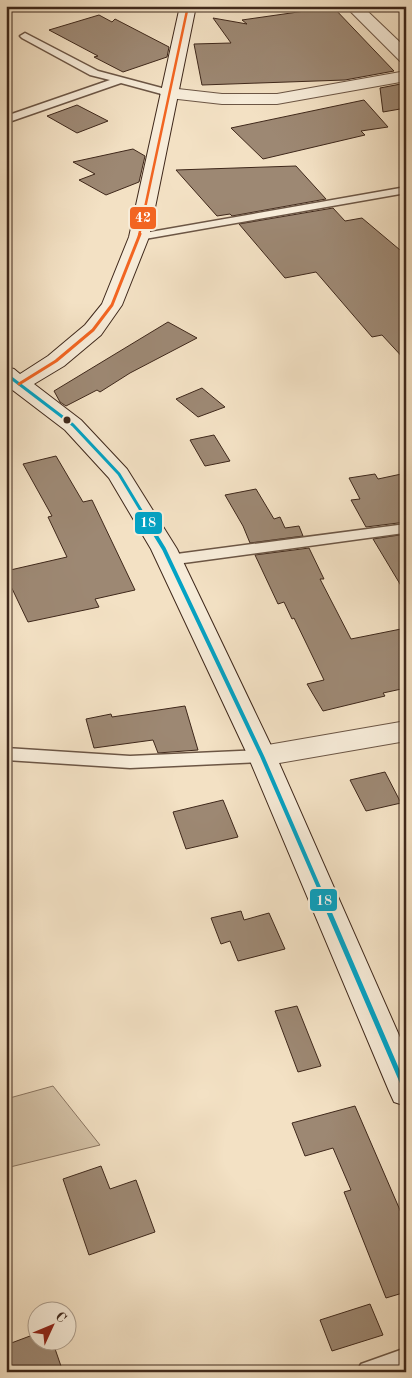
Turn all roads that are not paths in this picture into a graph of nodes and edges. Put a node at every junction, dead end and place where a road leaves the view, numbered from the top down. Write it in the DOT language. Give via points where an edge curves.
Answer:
graph roads {
  1 [pos="188,6"];
  2 [pos="354,6"];
  3 [pos="25,36"];
  4 [pos="406,57"];
  5 [pos="406,76"];
  6 [pos="118,81"];
  7 [pos="170,93"];
  8 [pos="6,120"];
  9 [pos="406,190"];
  10 [pos="139,237"];
  11 [pos="13,379"];
  12 [pos="404,528"];
  13 [pos="169,560"];
  14 [pos="406,731"];
  15 [pos="6,754"];
  16 [pos="262,756"];
  17 [pos="406,1091"];
  18 [pos="406,1359"];
  19 [pos="369,1372"];
  1 -- 7 [label="street"];
  2 -- 4 [label="street"];
  3 -- 6 [label="lane" via="94,73"];
  5 -- 7 [label="street" via="278,99 222,99"];
  6 -- 7 [label="lane"];
  6 -- 8 [label="lane"];
  7 -- 10 [label="street"];
  9 -- 10 [label="lane"];
  10 -- 11 [label="street" via="112,305 93,330 56,361"];
  11 -- 13 [label="street" via="73,425 119,474"];
  12 -- 13 [label="lane"];
  13 -- 16 [label="street"];
  14 -- 16 [label="street"];
  15 -- 16 [label="lane" via="130,762"];
  16 -- 17 [label="street"];
  18 -- 19 [label="lane"];
}
